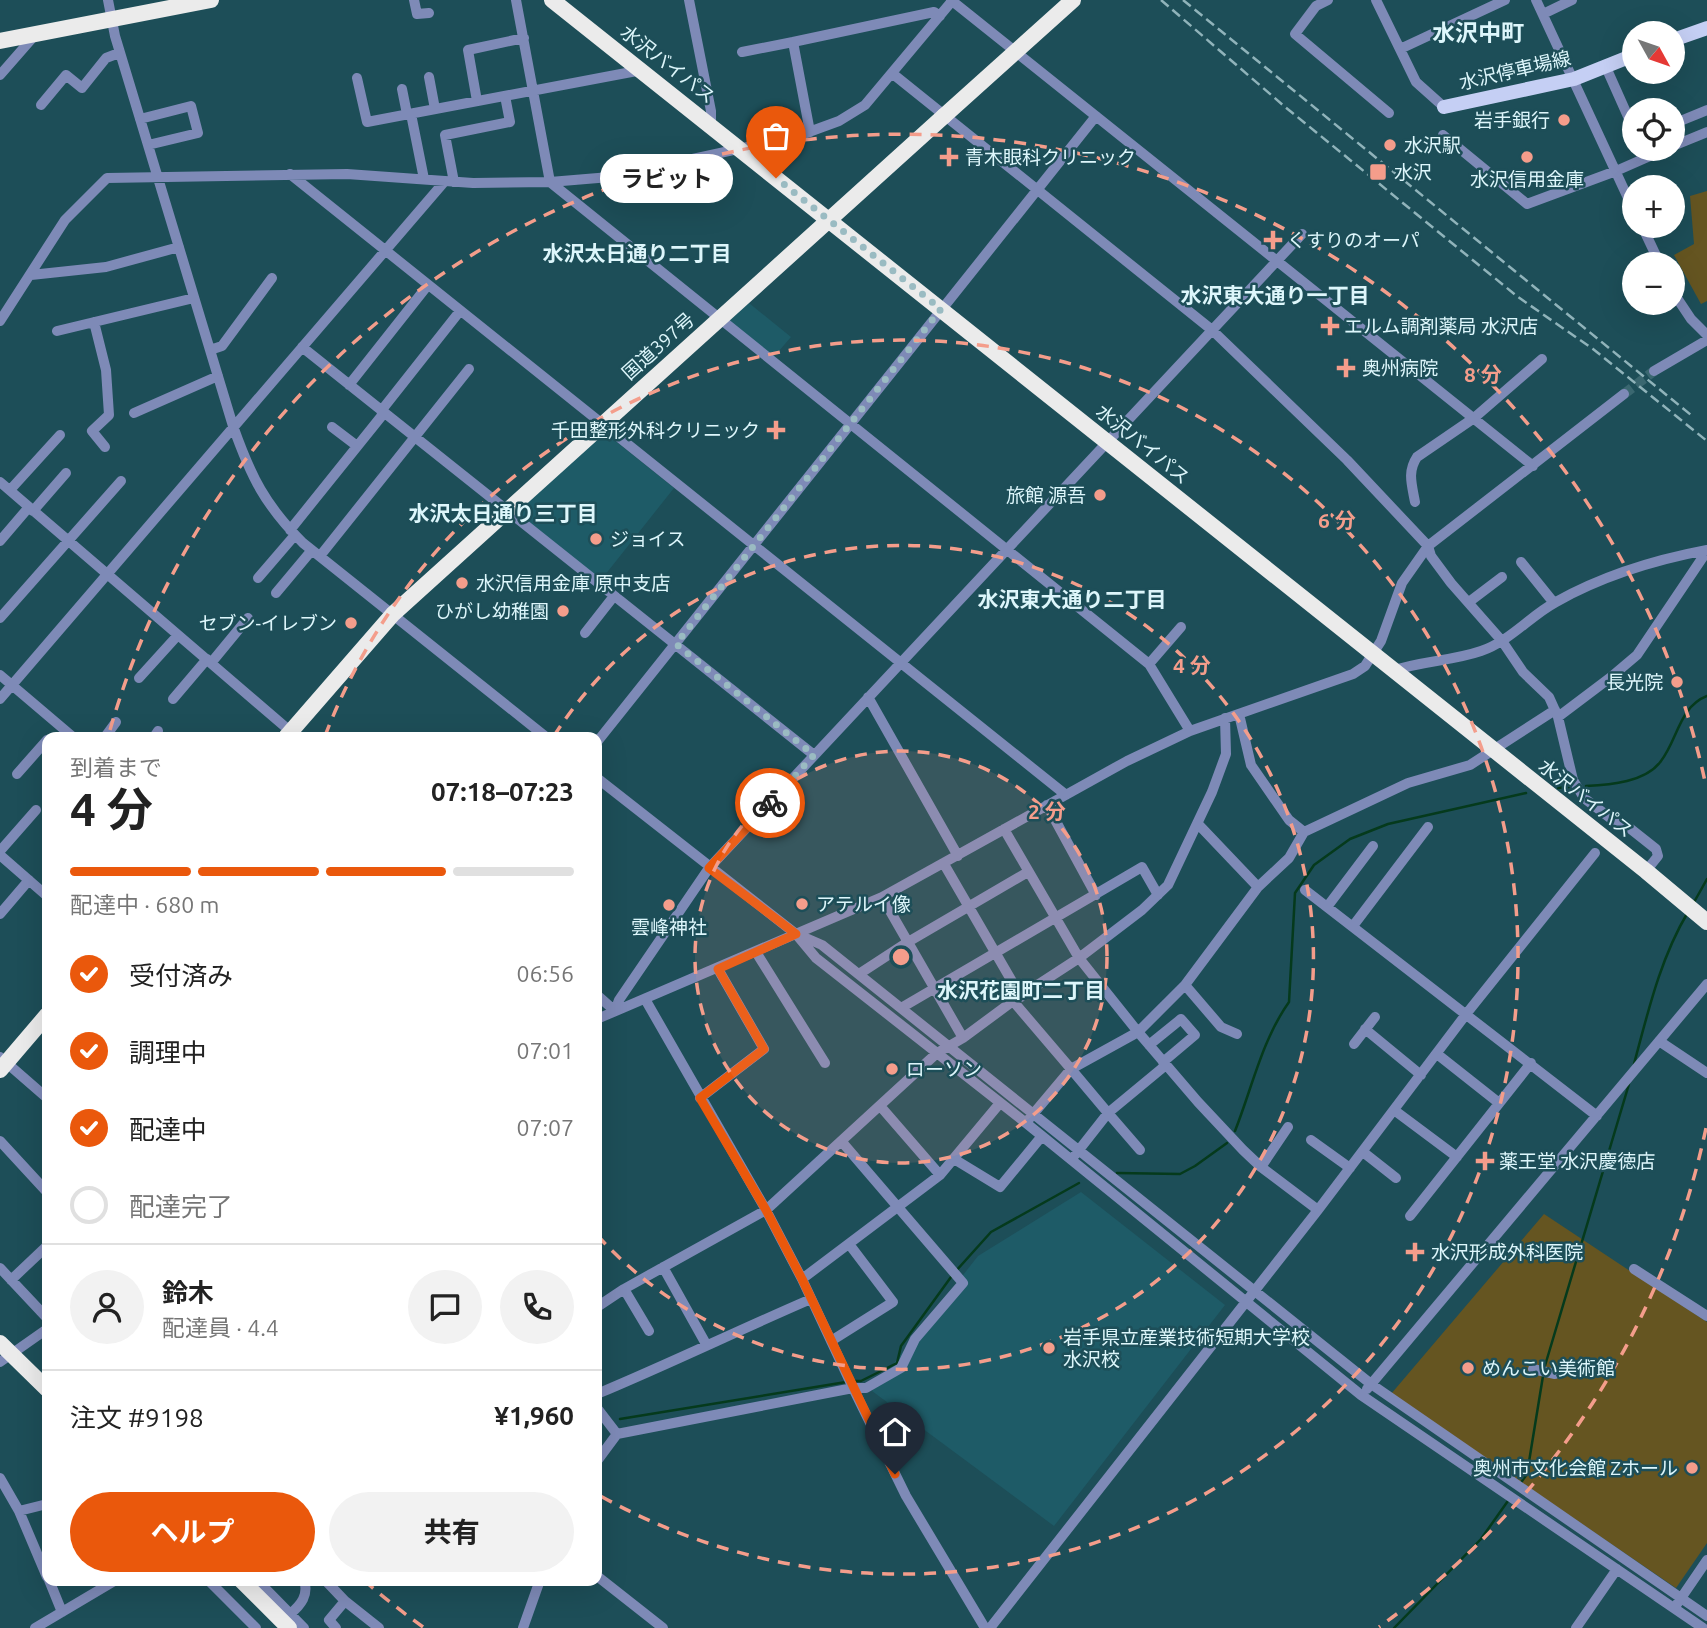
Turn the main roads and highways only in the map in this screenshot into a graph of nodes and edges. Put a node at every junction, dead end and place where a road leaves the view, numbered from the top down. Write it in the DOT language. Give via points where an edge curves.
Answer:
graph roads {
  1 [pos="211,0"];
  2 [pos="552,0"];
  3 [pos="1073,0"];
  4 [pos="1707,28"];
  5 [pos="1685,36"];
  6 [pos="0,41"];
  7 [pos="1622,59"];
  8 [pos="1444,107"];
  9 [pos="830,221"];
  10 [pos="294,732"];
  11 [pos="1705,921"];
  12 [pos="42,1020"];
  13 [pos="2,1063"];
  14 [pos="4,1353"];
  15 [pos="42,1385"];
  16 [pos="248,1586"];
  17 [pos="290,1621"];
  1 -- 6 [label="highway"];
  2 -- 9 [label="highway, 水沢バイパス"];
  3 -- 9 [label="highway, 国道397号, bridge"];
  4 -- 5 [label="main road"];
  7 -- 8 [label="main road, 水沢停車場線" via="1574,79"];
  9 -- 10 [label="highway, 国道397号" via="393,614"];
  9 -- 11 [label="highway, 水沢バイパス"];
  12 -- 13 [label="highway"];
  14 -- 15 [label="highway"];
  16 -- 17 [label="highway"];
}
